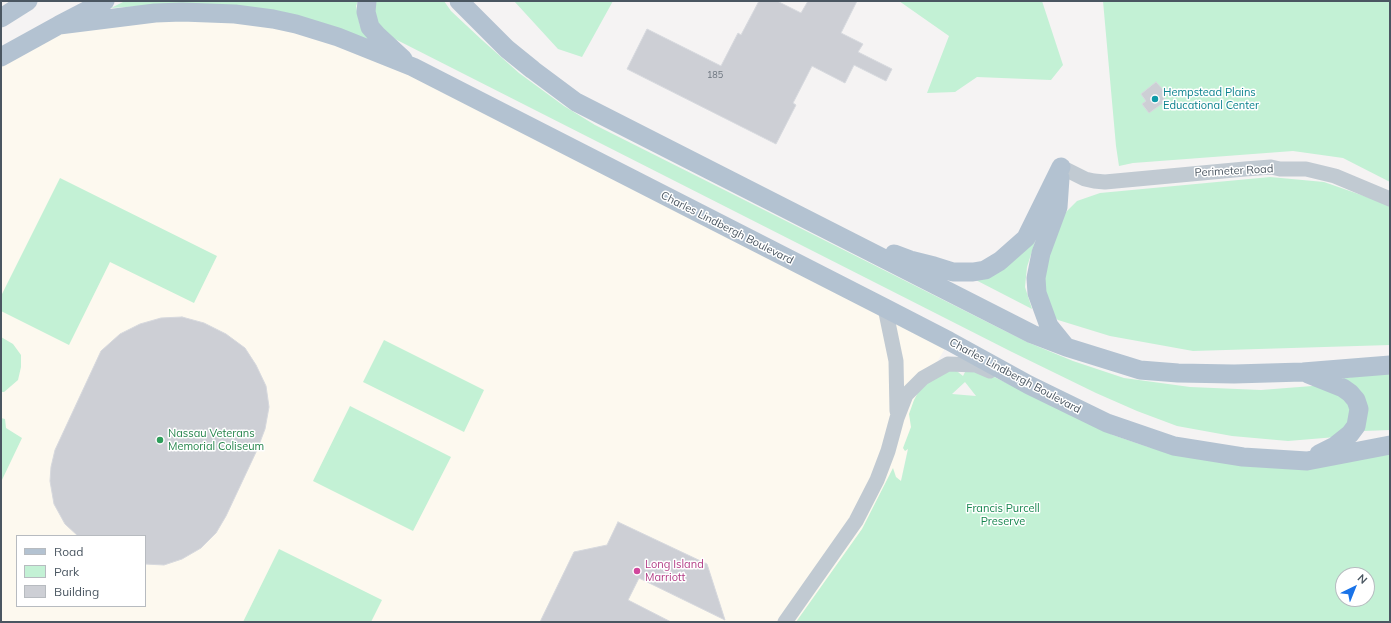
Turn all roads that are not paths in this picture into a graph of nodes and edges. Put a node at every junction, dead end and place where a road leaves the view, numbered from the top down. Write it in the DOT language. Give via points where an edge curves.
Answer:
graph roads {
  1 [pos="28,1"];
  2 [pos="105,1"];
  3 [pos="368,1"];
  4 [pos="459,1"];
  5 [pos="1,18"];
  6 [pos="59,25"];
  7 [pos="1,57"];
  8 [pos="413,67"];
  9 [pos="1061,166"];
  10 [pos="1390,199"];
  11 [pos="841,237"];
  12 [pos="885,308"];
  13 [pos="1066,347"];
  14 [pos="1390,365"];
  15 [pos="1303,372"];
  16 [pos="1029,385"];
  17 [pos="897,418"];
  18 [pos="1390,445"];
  19 [pos="1307,460"];
  20 [pos="785,622"];
  1 -- 5 [label="main road"];
  2 -- 6 [label="main road"];
  3 -- 8 [label="main road" via="366,12 370,27"];
  4 -- 11 [label="main road" via="507,49 576,102"];
  6 -- 7 [label="main road"];
  6 -- 8 [label="main road, Charles Lindbergh Boulevard" via="155,13 235,14 296,24 338,37"];
  8 -- 12 [label="main road, Charles Lindbergh Boulevard"];
  9 -- 10 [label="street, Perimeter Road" via="1122,181 1245,168 1306,169 1335,176"];
  9 -- 11 [label="main road" via="1026,238 1000,261 985,270 953,272"];
  9 -- 13 [label="main road" via="1058,206 1041,253 1036,278 1037,293 1046,320"];
  11 -- 13 [label="main road" via="1021,329"];
  12 -- 16 [label="main road, Charles Lindbergh Boulevard"];
  12 -- 17 [label="street" via="896,361"];
  13 -- 15 [label="main road" via="1140,370 1234,374"];
  14 -- 15 [label="main road"];
  15 -- 19 [label="main road" via="1343,388 1356,400 1359,409 1356,426 1350,434 1335,446"];
  16 -- 17 [label="street" via="976,365 948,364 923,378 913,387 906,395"];
  16 -- 19 [label="main road, Charles Lindbergh Boulevard" via="1107,423 1174,446 1243,457"];
  17 -- 20 [label="street" via="877,480 856,521"];
  18 -- 19 [label="main road, Charles Lindbergh Boulevard"];
}
